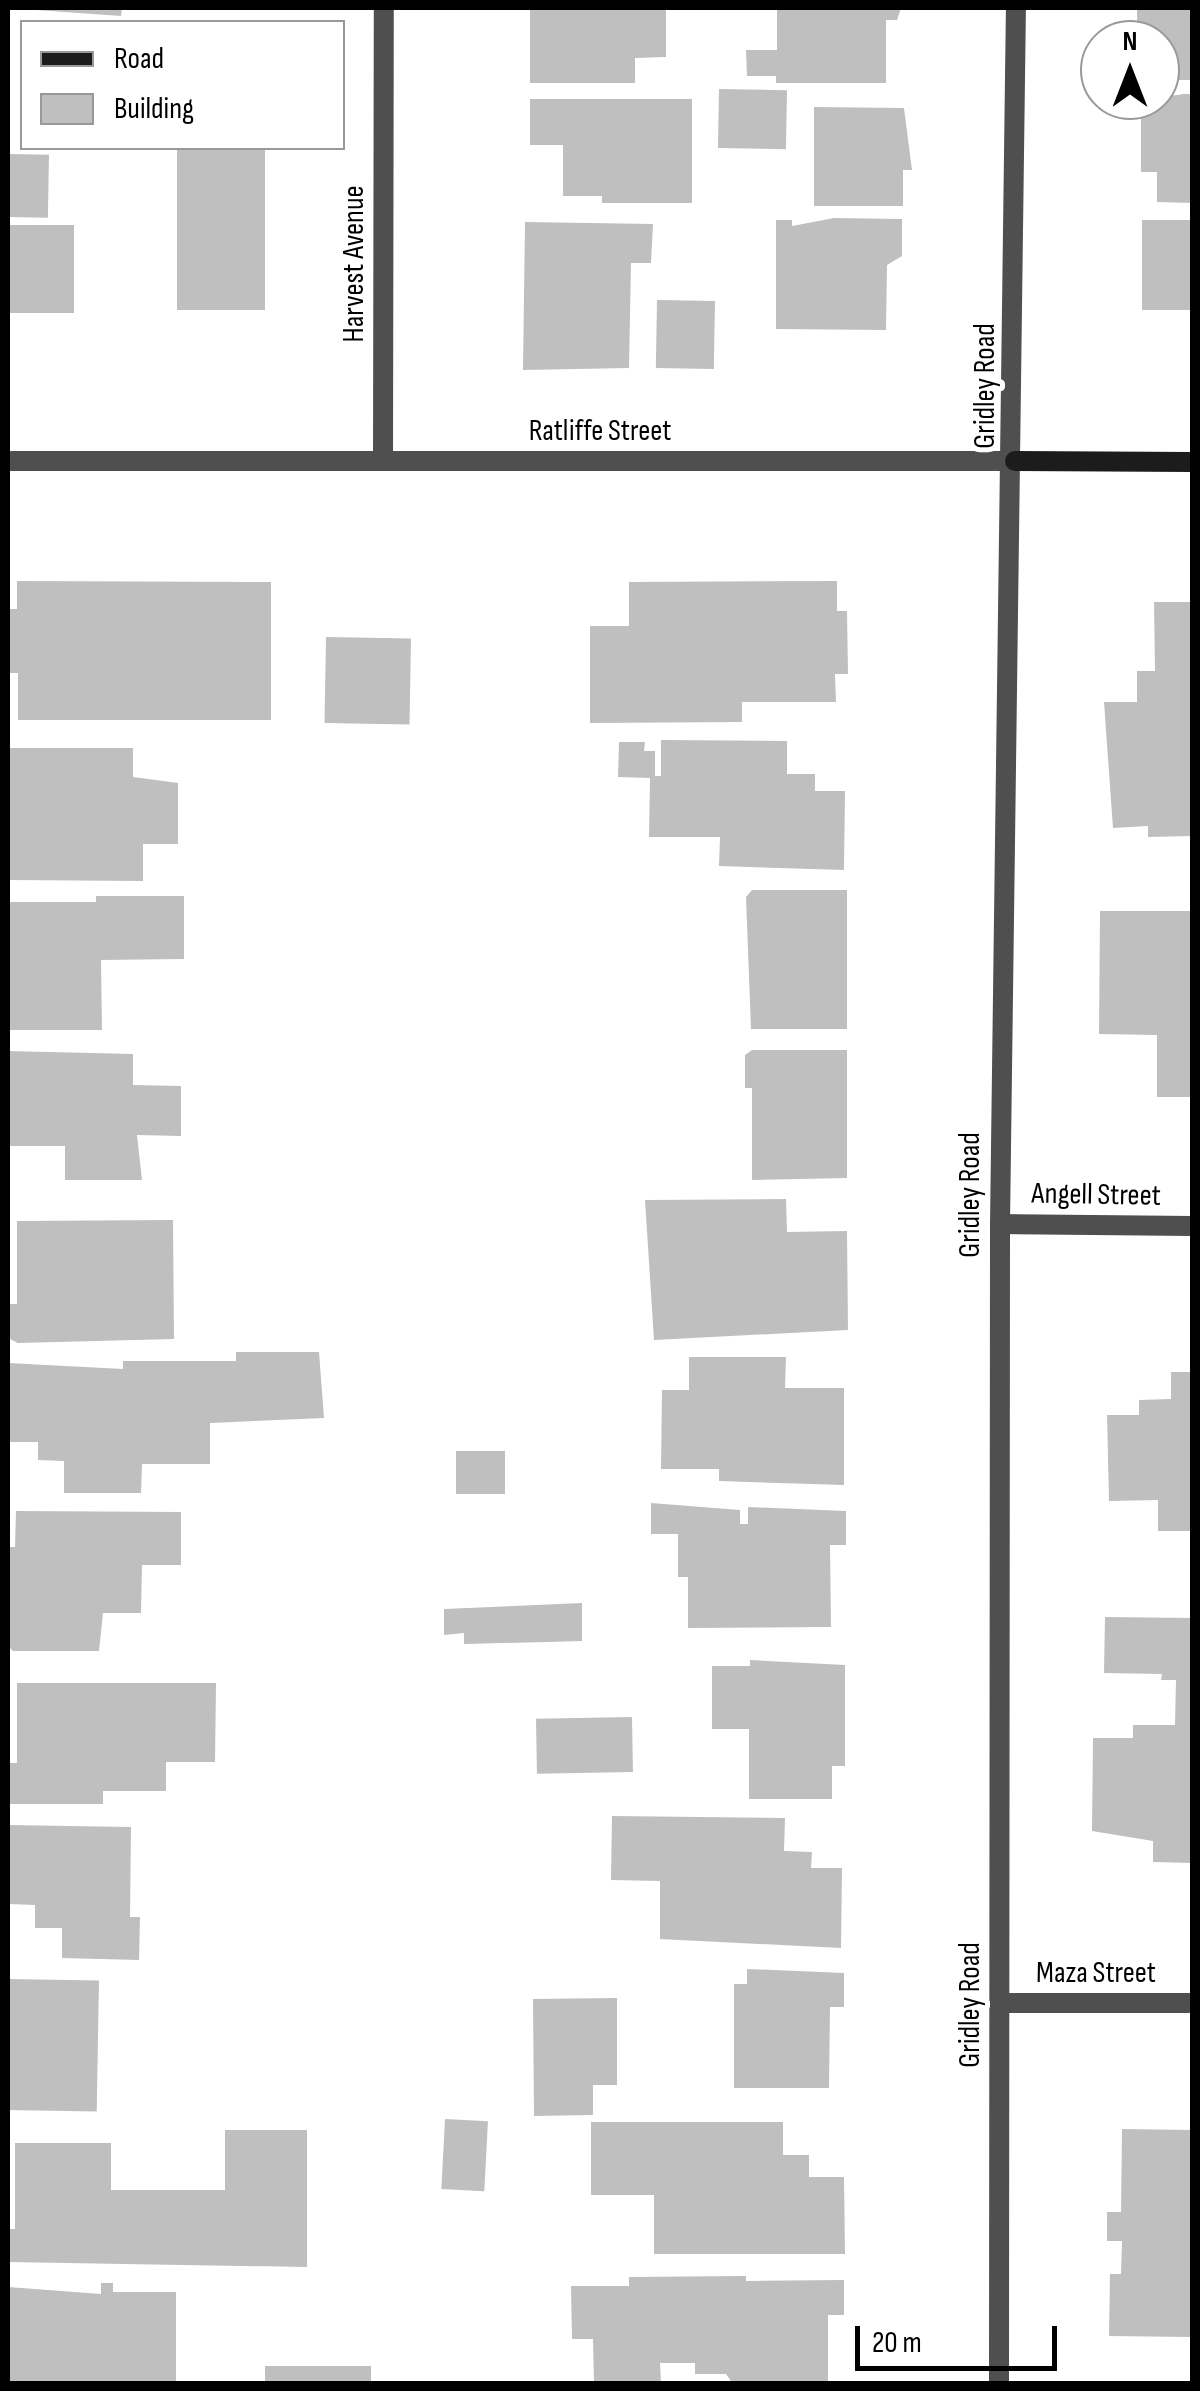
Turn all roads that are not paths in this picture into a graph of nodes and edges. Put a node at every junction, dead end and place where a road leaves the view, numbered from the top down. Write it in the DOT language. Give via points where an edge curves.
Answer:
graph roads {
  1 [pos="384,8"];
  2 [pos="1016,8"];
  3 [pos="8,461"];
  4 [pos="383,461"];
  5 [pos="1014,461"];
  6 [pos="1192,462"];
  7 [pos="1000,1224"];
  8 [pos="1192,1226"];
  9 [pos="1000,2003"];
  10 [pos="1192,2003"];
  11 [pos="999,2384"];
  1 -- 4 [label="street, Harvest Avenue"];
  2 -- 5 [label="street, Gridley Road"];
  3 -- 4 [label="street, Ratliffe Street"];
  4 -- 5 [label="street, Ratliffe Street"];
  5 -- 6 [label="street, Ratliffe Street"];
  5 -- 7 [label="street, Gridley Road" via="1005,556"];
  7 -- 8 [label="street, Angell Street"];
  7 -- 9 [label="street, Gridley Road"];
  9 -- 10 [label="street, Maza Street"];
  9 -- 11 [label="street, Gridley Road"];
}
